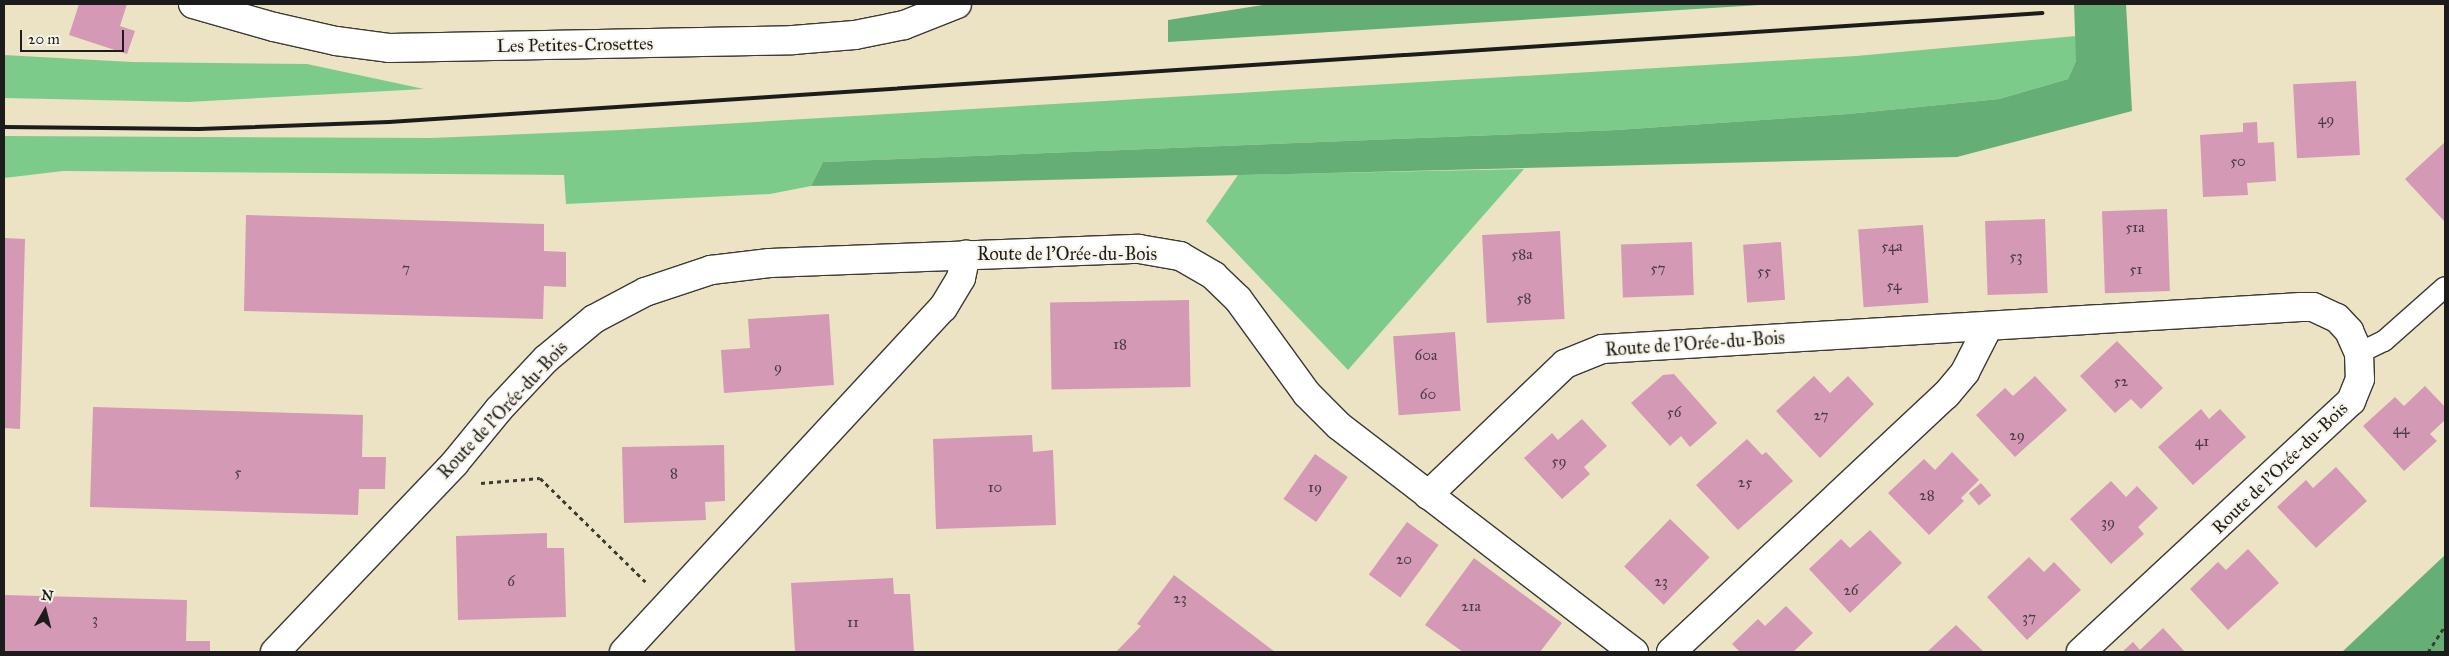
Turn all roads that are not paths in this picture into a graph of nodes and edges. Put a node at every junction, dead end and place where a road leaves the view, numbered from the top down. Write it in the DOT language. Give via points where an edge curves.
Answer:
graph roads {
  1 [pos="193,4"];
  2 [pos="957,4"];
  3 [pos="966,255"];
  4 [pos="2445,286"];
  5 [pos="1988,327"];
  6 [pos="2359,353"];
  7 [pos="1428,496"];
  8 [pos="275,652"];
  9 [pos="624,652"];
  10 [pos="1634,652"];
  11 [pos="1671,652"];
  12 [pos="2081,652"];
  1 -- 2 [label="street, Les Petites-Crosettes" via="301,33 389,48 793,40 904,25"];
  3 -- 7 [label="street, Route de l'Orée-du-Bois" via="1139,249 1180,256 1197,265 1238,299 1321,410"];
  3 -- 8 [label="street, Route de l'Orée-du-Bois" via="743,265 679,279 617,305 572,335 546,359 499,408 454,464"];
  3 -- 9 [label="street, Route de l'Orée-du-Bois" via="961,278 943,308"];
  4 -- 6 [label="lane" via="2384,340"];
  5 -- 6 [label="street, Route de l'Orée-du-Bois" via="2313,307 2337,318 2349,331"];
  5 -- 7 [label="street, Route de l'Orée-du-Bois" via="1620,346 1584,354 1550,377"];
  5 -- 11 [label="street" via="1965,372 1946,395"];
  6 -- 12 [label="street, Route de l'Orée-du-Bois" via="2360,379 2351,401 2342,412"];
  7 -- 10 [label="street, Route de l'Orée-du-Bois"];
}
